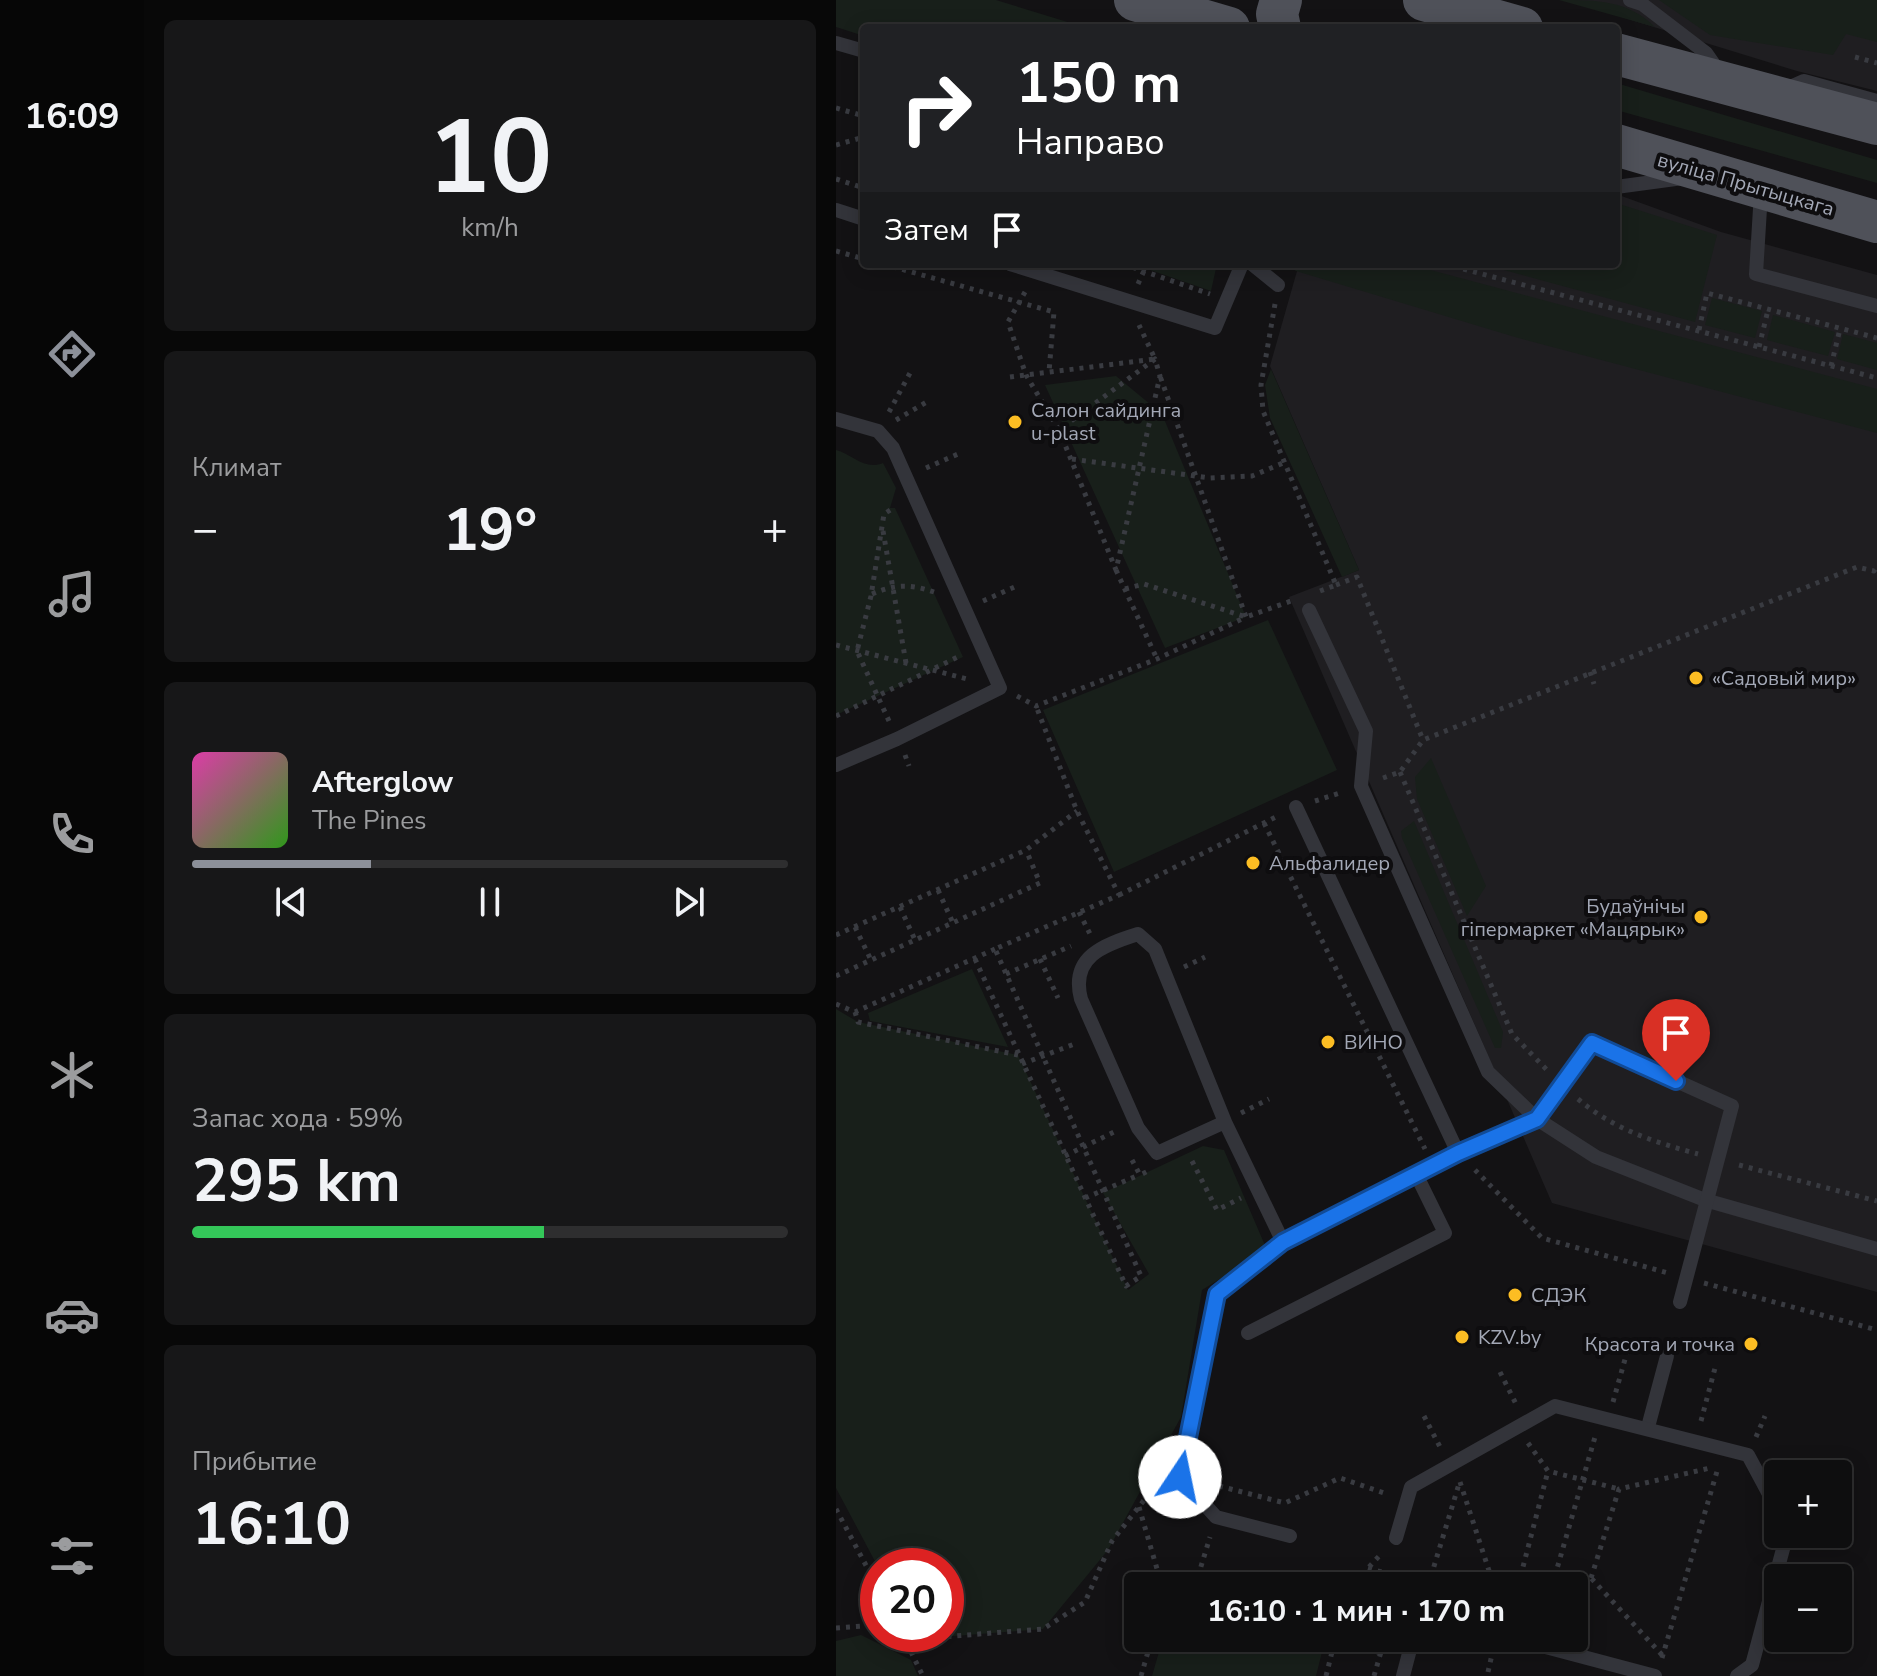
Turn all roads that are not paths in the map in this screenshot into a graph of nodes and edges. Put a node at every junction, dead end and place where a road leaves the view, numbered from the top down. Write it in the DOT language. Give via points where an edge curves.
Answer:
graph roads {
  1 [pos="1135,0"];
  2 [pos="1281,0"];
  3 [pos="1424,0"];
  4 [pos="1630,0"];
  5 [pos="1216,24"];
  6 [pos="1279,24"];
  7 [pos="1508,24"];
  8 [pos="836,43"];
  9 [pos="860,50"];
  10 [pos="1620,55"];
  11 [pos="1727,83"];
  12 [pos="1771,95"];
  13 [pos="1877,101"];
  14 [pos="1877,124"];
  15 [pos="1620,146"];
  16 [pos="1713,174"];
  17 [pos="1620,186"];
  18 [pos="1762,188"];
  19 [pos="836,210"];
  20 [pos="860,218"];
  21 [pos="1877,222"];
  22 [pos="1024,268"];
  23 [pos="1240,268"];
  24 [pos="1257,268"];
  25 [pos="1278,285"];
  26 [pos="1877,306"];
  27 [pos="836,419"];
  28 [pos="1309,610"];
  29 [pos="836,765"];
  30 [pos="1296,807"];
  31 [pos="1537,1119"];
  32 [pos="1225,1122"];
  33 [pos="1458,1153"];
  34 [pos="1416,1174"];
  35 [pos="1705,1200"];
  36 [pos="1283,1242"];
  37 [pos="1877,1249"];
  38 [pos="1680,1302"];
  39 [pos="1248,1333"];
  40 [pos="1667,1356"];
  41 [pos="1648,1427"];
  42 [pos="1764,1485"];
  43 [pos="1290,1536"];
  44 [pos="1396,1538"];
  45 [pos="1783,1548"];
  46 [pos="1409,1652"];
  47 [pos="1574,1652"];
  48 [pos="1657,1671"];
  49 [pos="1403,1676"];
  50 [pos="1737,1676"];
  1 -- 5 [label="main road"];
  2 -- 6 [label="main road"];
  3 -- 7 [label="main road"];
  4 -- 11 [label="lane" via="1706,53"];
  8 -- 9 [label="lane"];
  10 -- 11 [label="main road"];
  11 -- 12 [label="main road"];
  12 -- 13 [label="lane" via="1804,81"];
  12 -- 14 [label="main road"];
  15 -- 16 [label="main road, вуліца Прытыцкага"];
  16 -- 17 [label="lane"];
  16 -- 18 [label="main road, вуліца Прытыцкага"];
  18 -- 21 [label="main road, вуліца Прытыцкага"];
  18 -- 26 [label="lane" via="1756,274"];
  19 -- 20 [label="lane"];
  22 -- 23 [label="lane" via="1215,328"];
  24 -- 25 [label="lane"];
  27 -- 29 [label="lane" via="878,431 893,448 1000,688"];
  28 -- 31 [label="lane" via="1366,731 1361,786 1488,1072"];
  30 -- 33 [label="lane"];
  31 -- 33 [label="lane"];
  31 -- 35 [label="lane" via="1596,1157"];
  31 -- 35 [label="lane" via="1592,1043 1732,1106"];
  32 -- 32 [label="lane" via="1157,1153 1138,1128 1076,980 1082,966 1108,943 1138,934 1155,949"];
  32 -- 36 [label="lane"];
  33 -- 34 [label="lane"];
  34 -- 36 [label="lane"];
  34 -- 39 [label="lane" via="1445,1233"];
  35 -- 37 [label="lane"];
  35 -- 38 [label="lane"];
  36 -- 43 [label="lane" via="1217,1294 1180,1477 1216,1517"];
  40 -- 41 [label="lane"];
  41 -- 42 [label="lane" via="1748,1455"];
  41 -- 44 [label="lane" via="1555,1406 1411,1487"];
  45 -- 50 [label="lane" via="1752,1665"];
  46 -- 49 [label="lane"];
  47 -- 48 [label="lane"];
}
